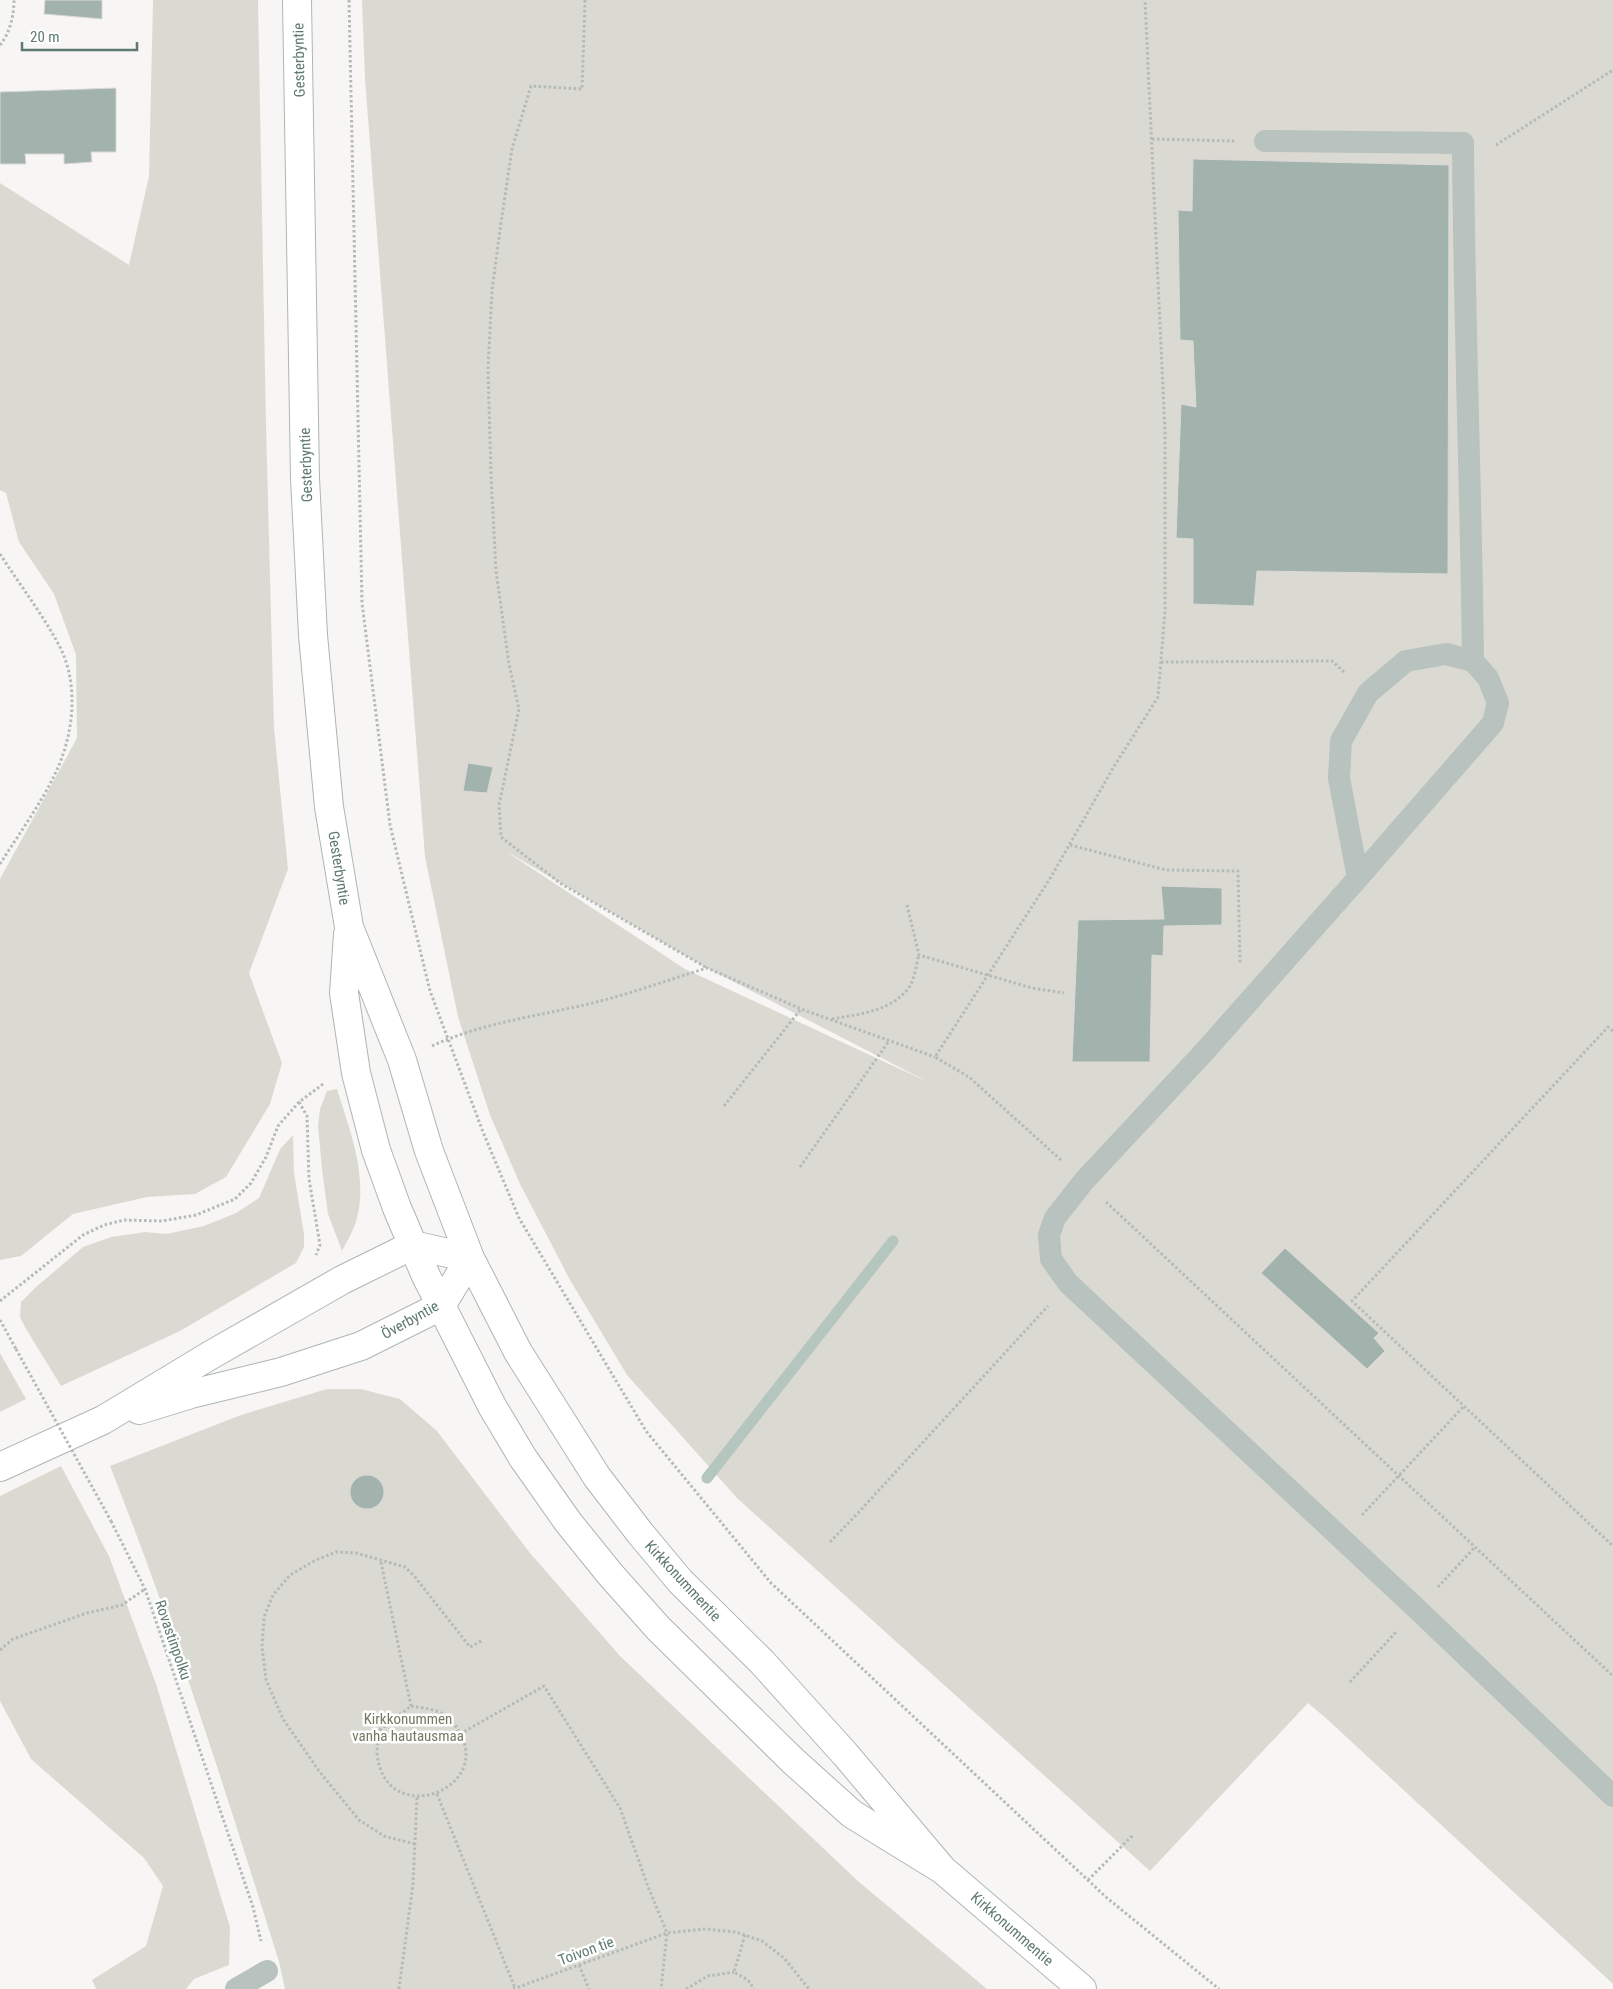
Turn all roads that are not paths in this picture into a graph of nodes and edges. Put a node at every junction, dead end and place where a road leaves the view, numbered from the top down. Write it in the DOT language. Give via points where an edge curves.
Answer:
graph roads {
  1 [pos="297,0"];
  2 [pos="1265,141"];
  3 [pos="1473,661"];
  4 [pos="1358,878"];
  5 [pos="349,927"];
  6 [pos="413,1245"];
  7 [pos="470,1258"];
  8 [pos="441,1306"];
  9 [pos="103,1420"];
  10 [pos="0,1467"];
  11 [pos="1613,1796"];
  12 [pos="943,1870"];
  13 [pos="267,1971"];
  14 [pos="236,1989"];
  15 [pos="1082,1989"];
  1 -- 5 [label="street, Gesterbyntie" via="305,478 313,635 329,807"];
  2 -- 3 [label="lane" via="1464,144"];
  3 -- 4 [label="lane" via="1488,678 1498,703 1493,723"];
  3 -- 4 [label="lane" via="1446,654 1406,661 1368,693 1341,741 1339,778"];
  4 -- 11 [label="lane" via="1084,1181 1055,1218 1049,1235 1051,1259 1068,1283"];
  5 -- 6 [label="street, Gesterbyntie" via="344,993 356,1073 376,1150"];
  5 -- 7 [label="street, Gesterbyntie" via="402,1060 430,1151"];
  6 -- 7 [label="street"];
  6 -- 8 [label="street, Gesterbyntie"];
  6 -- 9 [label="street, Överbyntie" via="333,1284"];
  7 -- 8 [label="street, Överbyntie"];
  7 -- 12 [label="street, Kirkkonummentie" via="518,1352 597,1477 640,1533 680,1581 762,1662 845,1754"];
  8 -- 9 [label="street, Överbyntie" via="361,1346 281,1372"];
  8 -- 12 [label="street, Kirkkonummentie" via="492,1406 523,1458 568,1522 658,1628 773,1742 852,1814"];
  9 -- 10 [label="street, Överbyntie"];
  12 -- 15 [label="street, Kirkkonummentie"];
  13 -- 14 [label="lane"];
}
